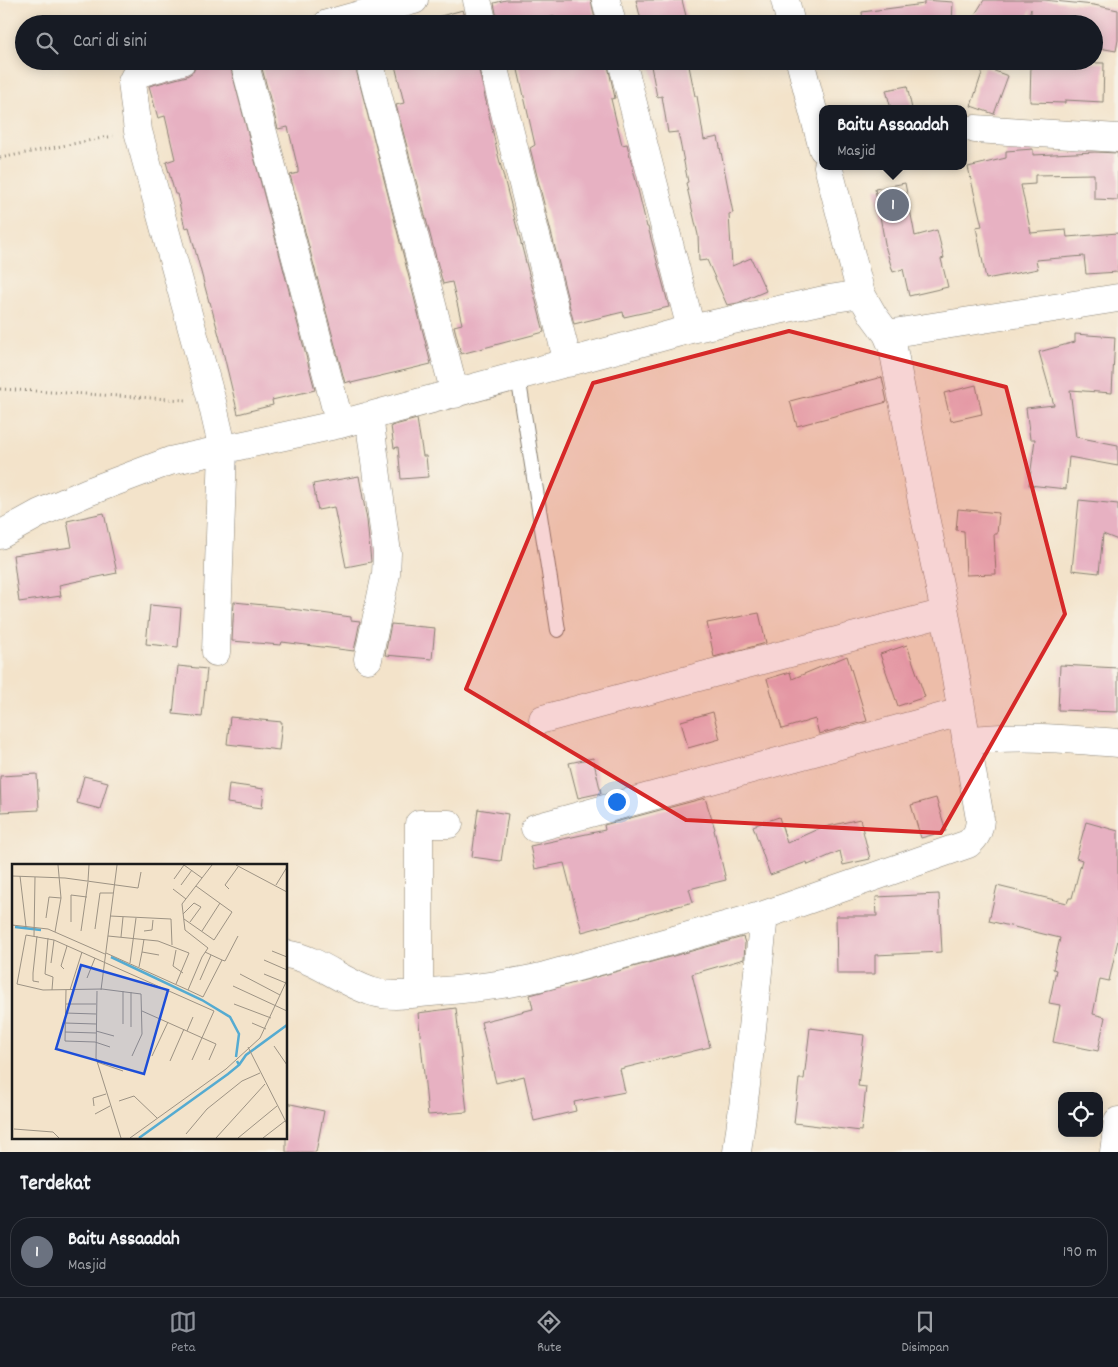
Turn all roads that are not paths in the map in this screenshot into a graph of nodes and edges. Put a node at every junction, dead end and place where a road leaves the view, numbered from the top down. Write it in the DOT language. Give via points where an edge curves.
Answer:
graph roads {
  1 [pos="414,0"];
  2 [pos="477,0"];
  3 [pos="606,0"];
  4 [pos="785,0"];
  5 [pos="372,15"];
  6 [pos="481,15"];
  7 [pos="610,15"];
  8 [pos="789,15"];
  9 [pos="149,70"];
  10 [pos="246,70"];
  11 [pos="371,70"];
  12 [pos="494,70"];
  13 [pos="624,70"];
  14 [pos="802,70"];
  15 [pos="975,128"];
  16 [pos="819,133"];
  17 [pos="1118,138"];
  18 [pos="829,170"];
  19 [pos="861,294"];
  20 [pos="1118,298"];
  21 [pos="691,329"];
  22 [pos="887,334"];
  23 [pos="568,363"];
  24 [pos="518,376"];
  25 [pos="455,394"];
  26 [pos="369,416"];
  27 [pos="340,424"];
  28 [pos="223,450"];
  29 [pos="0,535"];
  30 [pos="945,613"];
  31 [pos="558,630"];
  32 [pos="216,652"];
  33 [pos="368,659"];
  34 [pos="961,712"];
  35 [pos="543,719"];
  36 [pos="966,741"];
  37 [pos="1118,743"];
  38 [pos="449,824"];
  39 [pos="535,828"];
  40 [pos="764,914"];
  41 [pos="288,955"];
  42 [pos="419,993"];
  43 [pos="1118,1121"];
  44 [pos="737,1152"];
  45 [pos="1114,1152"];
  1 -- 5 [label="street"];
  2 -- 6 [label="street"];
  3 -- 7 [label="street"];
  4 -- 8 [label="street"];
  9 -- 28 [label="street" via="138,73 132,82 138,131"];
  10 -- 27 [label="street"];
  11 -- 25 [label="street"];
  12 -- 23 [label="street"];
  13 -- 21 [label="street"];
  14 -- 16 [label="street"];
  15 -- 17 [label="street"];
  18 -- 19 [label="street"];
  19 -- 21 [label="street" via="829,298"];
  19 -- 22 [label="street"];
  20 -- 22 [label="street"];
  21 -- 23 [label="street"];
  22 -- 30 [label="street" via="893,348"];
  23 -- 24 [label="street"];
  24 -- 25 [label="street"];
  24 -- 31 [label="lane"];
  25 -- 26 [label="street"];
  26 -- 27 [label="street"];
  26 -- 33 [label="street" via="386,574"];
  27 -- 28 [label="street"];
  28 -- 29 [label="street" via="170,461 88,492 40,512"];
  28 -- 32 [label="street"];
  30 -- 34 [label="street"];
  30 -- 35 [label="street"];
  34 -- 36 [label="street"];
  34 -- 39 [label="street"];
  36 -- 37 [label="street" via="991,737 1037,737"];
  36 -- 40 [label="street" via="980,819 979,830 968,844"];
  38 -- 42 [label="street" via="419,824"];
  40 -- 42 [label="street" via="527,980 484,988"];
  40 -- 44 [label="street"];
  41 -- 42 [label="street" via="313,961 369,991 381,994"];
  43 -- 45 [label="street"];
}
